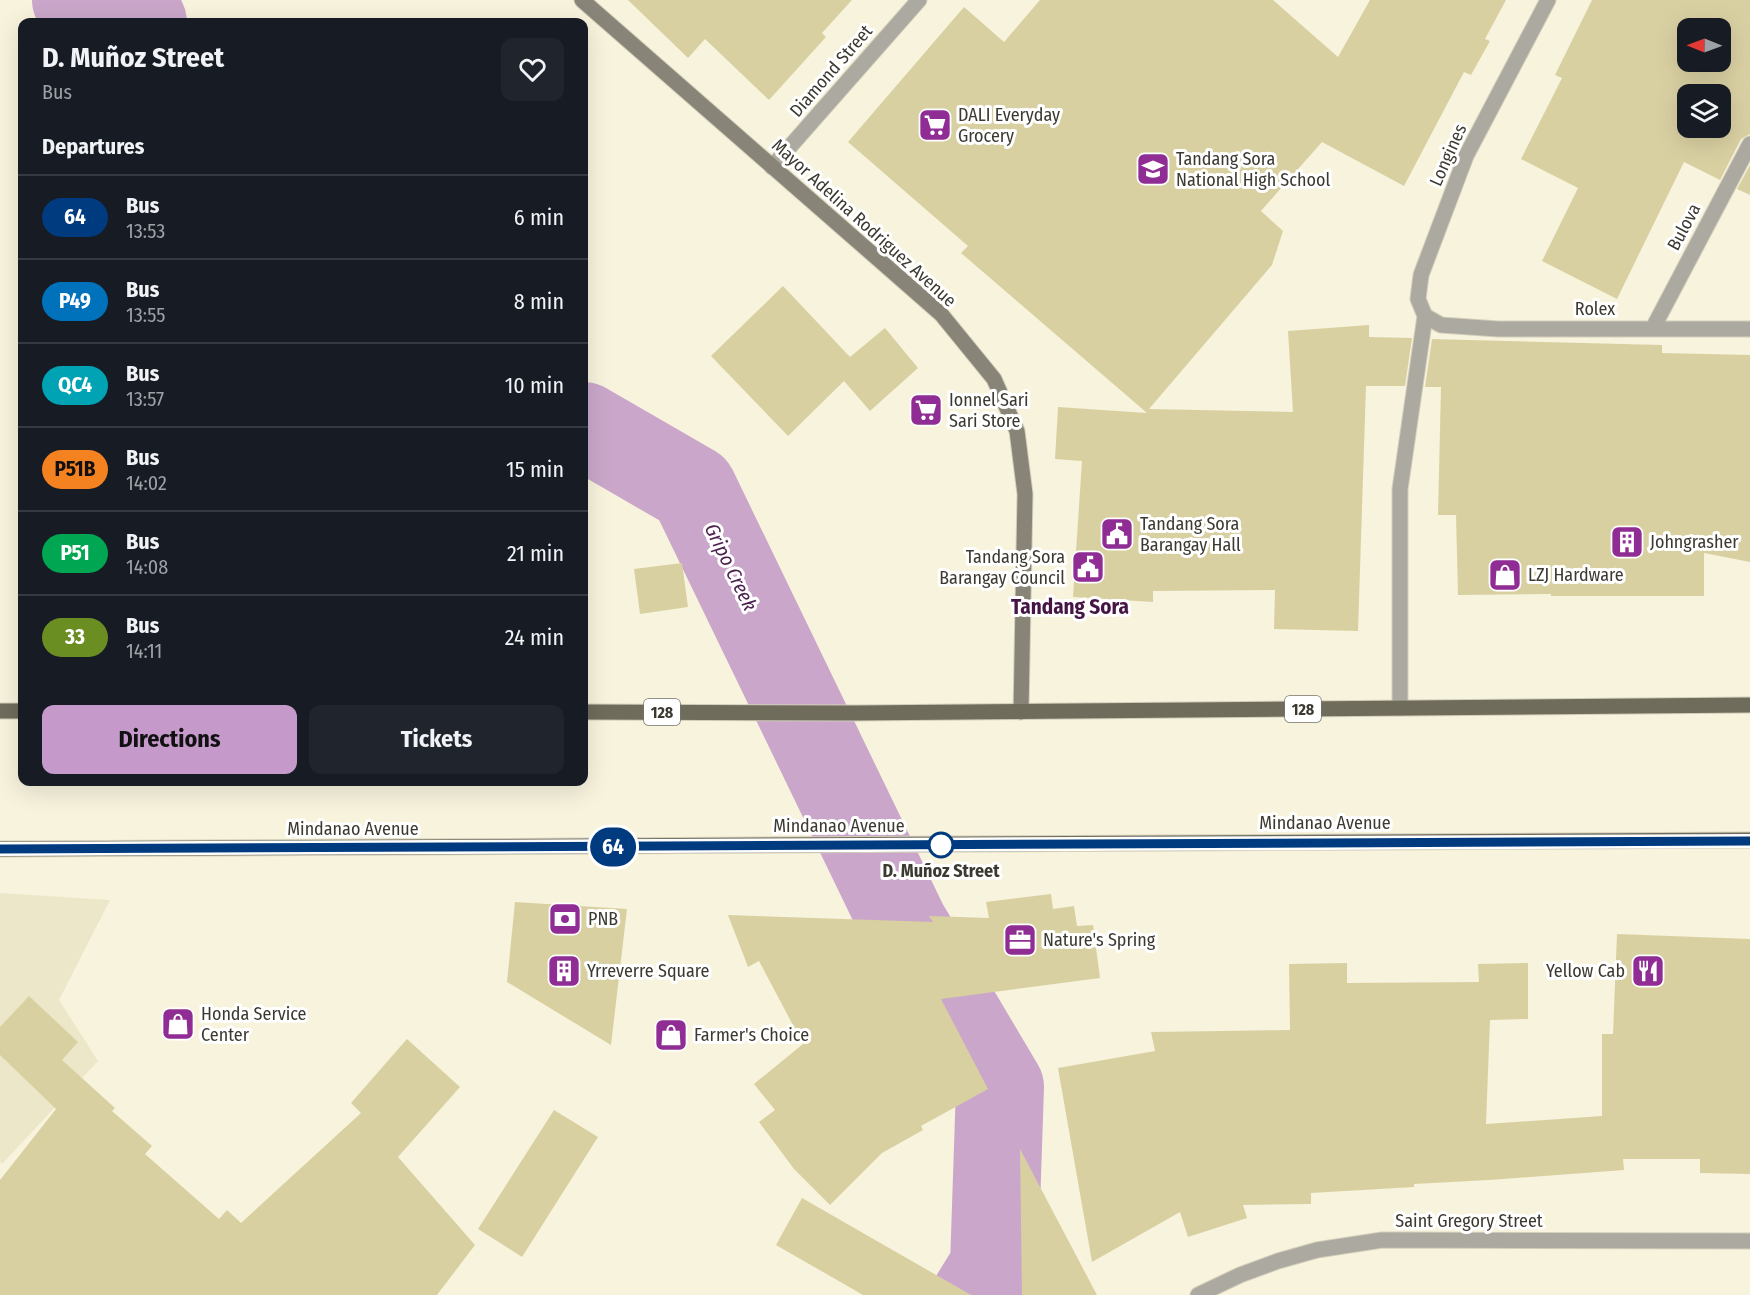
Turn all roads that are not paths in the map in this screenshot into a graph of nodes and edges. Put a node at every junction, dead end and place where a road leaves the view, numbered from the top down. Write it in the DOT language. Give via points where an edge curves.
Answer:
graph roads {
  1 [pos="582,0"];
  2 [pos="919,0"];
  3 [pos="1548,0"];
  4 [pos="1750,144"];
  5 [pos="772,167"];
  6 [pos="1425,316"];
  7 [pos="1653,328"];
  8 [pos="1750,328"];
  9 [pos="1750,705"];
  10 [pos="1400,708"];
  11 [pos="0,711"];
  12 [pos="18,711"];
  13 [pos="588,712"];
  14 [pos="1021,712"];
  15 [pos="1750,840"];
  16 [pos="0,849"];
  17 [pos="1750,1241"];
  18 [pos="1198,1295"];
  1 -- 5 [label="street, Mayor Adelina Rodriguez Avenue"];
  2 -- 5 [label="street, Diamond Street"];
  3 -- 6 [label="street, Longines" via="1466,156 1420,275 1418,299"];
  4 -- 7 [label="street, Bulova"];
  5 -- 14 [label="street, Mayor Adelina Rodriguez Avenue" via="941,314 994,379 1017,431 1025,494"];
  6 -- 7 [label="street, Rolex" via="1441,325 1498,329"];
  6 -- 10 [label="street" via="1400,489"];
  7 -- 8 [label="street, Rolex"];
  9 -- 10 [label="main road, 128"];
  10 -- 14 [label="main road, 128"];
  11 -- 12 [label="main road"];
  13 -- 14 [label="main road, 128"];
  15 -- 16 [label="main road, Mindanao Avenue"];
  17 -- 18 [label="street, Saint Gregory Street" via="1382,1240 1317,1250 1278,1261"];
}
